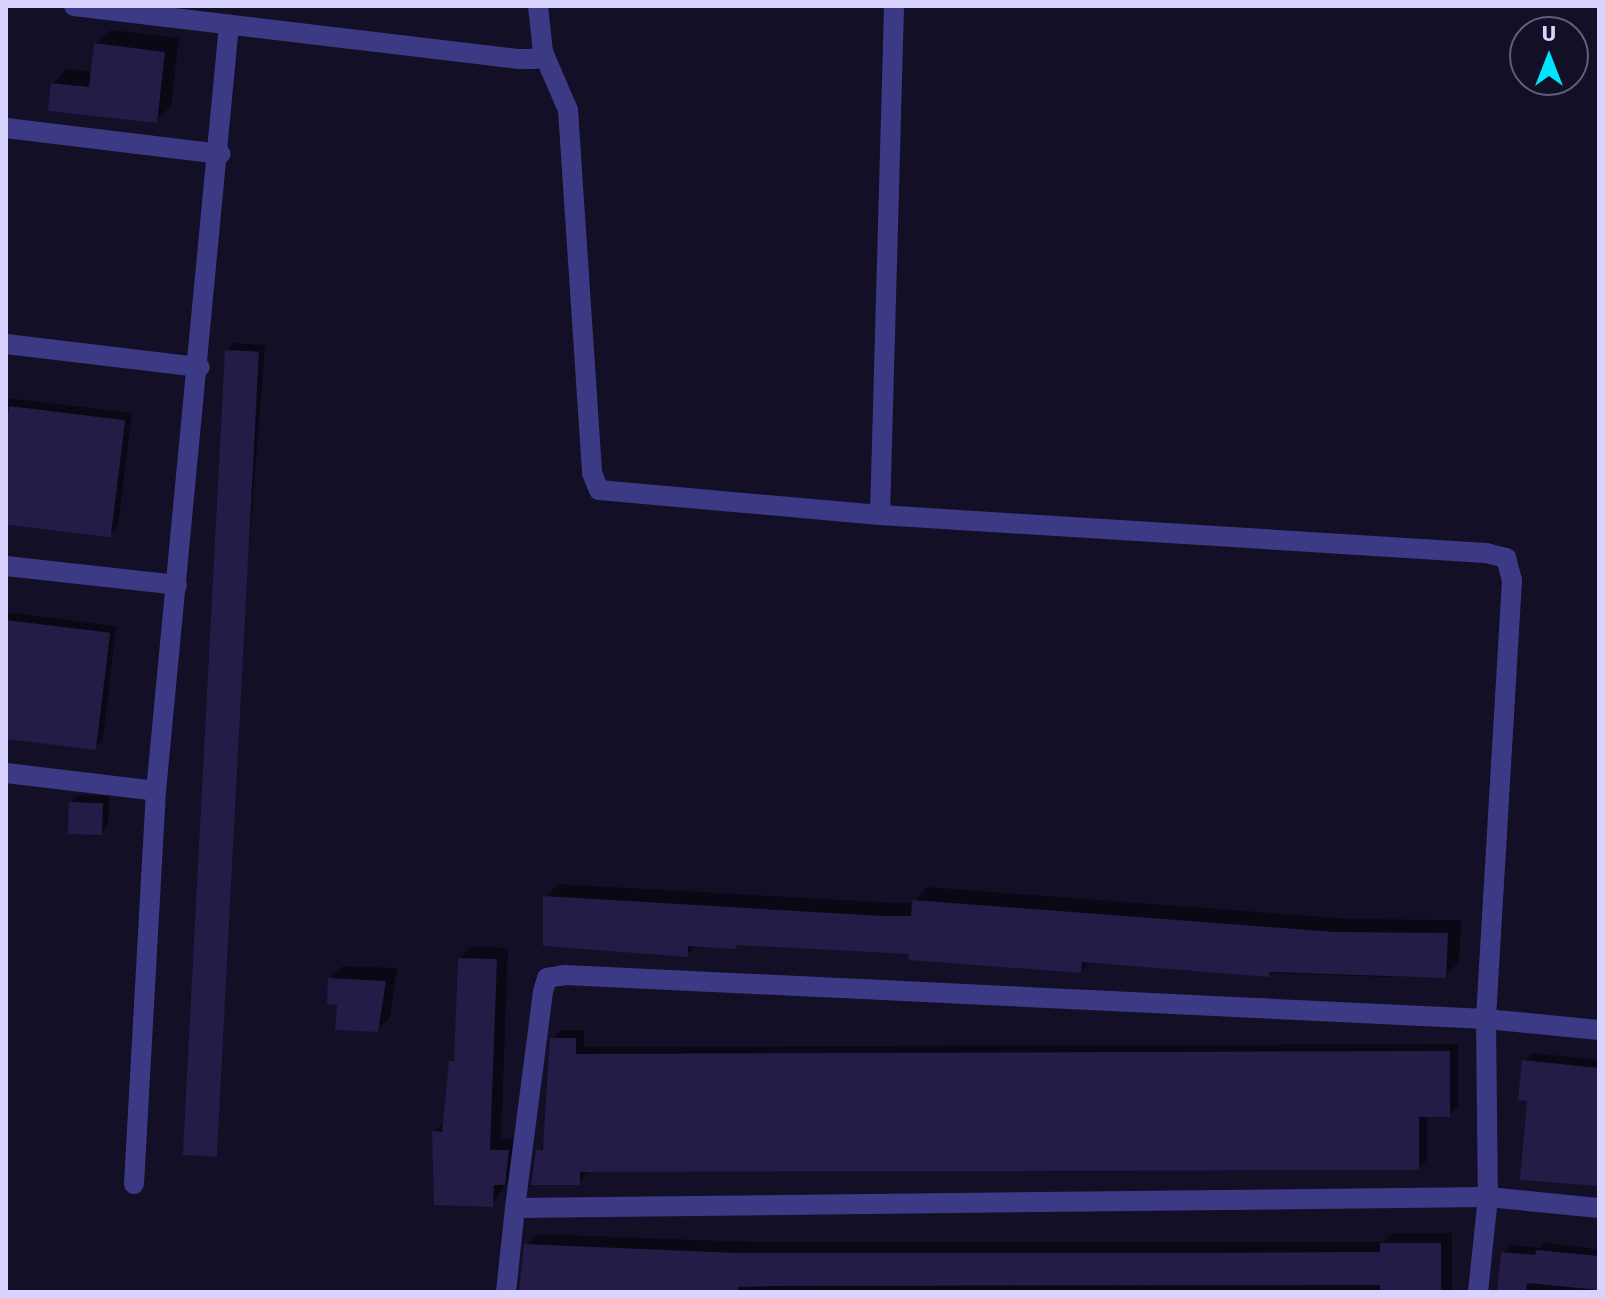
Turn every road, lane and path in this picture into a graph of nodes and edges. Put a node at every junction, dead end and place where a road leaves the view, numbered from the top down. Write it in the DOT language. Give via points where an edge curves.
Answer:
graph roads {
  1 [pos="74,6"];
  2 [pos="538,6"];
  3 [pos="894,6"];
  4 [pos="229,24"];
  5 [pos="543,52"];
  6 [pos="6,128"];
  7 [pos="220,154"];
  8 [pos="6,344"];
  9 [pos="200,367"];
  10 [pos="880,515"];
  11 [pos="6,566"];
  12 [pos="177,585"];
  13 [pos="6,773"];
  14 [pos="156,791"];
  15 [pos="1486,1019"];
  16 [pos="1599,1030"];
  17 [pos="134,1184"];
  18 [pos="1488,1197"];
  19 [pos="515,1208"];
  20 [pos="1599,1208"];
  21 [pos="506,1292"];
  22 [pos="1478,1292"];
  1 -- 4 [label="street"];
  2 -- 5 [label="street"];
  3 -- 10 [label="street"];
  4 -- 5 [label="street" via="520,59 535,59"];
  4 -- 7 [label="street"];
  5 -- 10 [label="street" via="568,110 592,473 599,490"];
  6 -- 7 [label="street"];
  7 -- 9 [label="street"];
  8 -- 9 [label="street"];
  9 -- 12 [label="street"];
  10 -- 15 [label="street" via="1506,558 1512,580"];
  11 -- 12 [label="street"];
  12 -- 14 [label="street"];
  13 -- 14 [label="street"];
  14 -- 17 [label="street"];
  15 -- 16 [label="street"];
  15 -- 18 [label="street"];
  15 -- 19 [label="street" via="547,978"];
  18 -- 19 [label="street"];
  18 -- 20 [label="street"];
  18 -- 22 [label="street"];
  19 -- 21 [label="street"];
}
